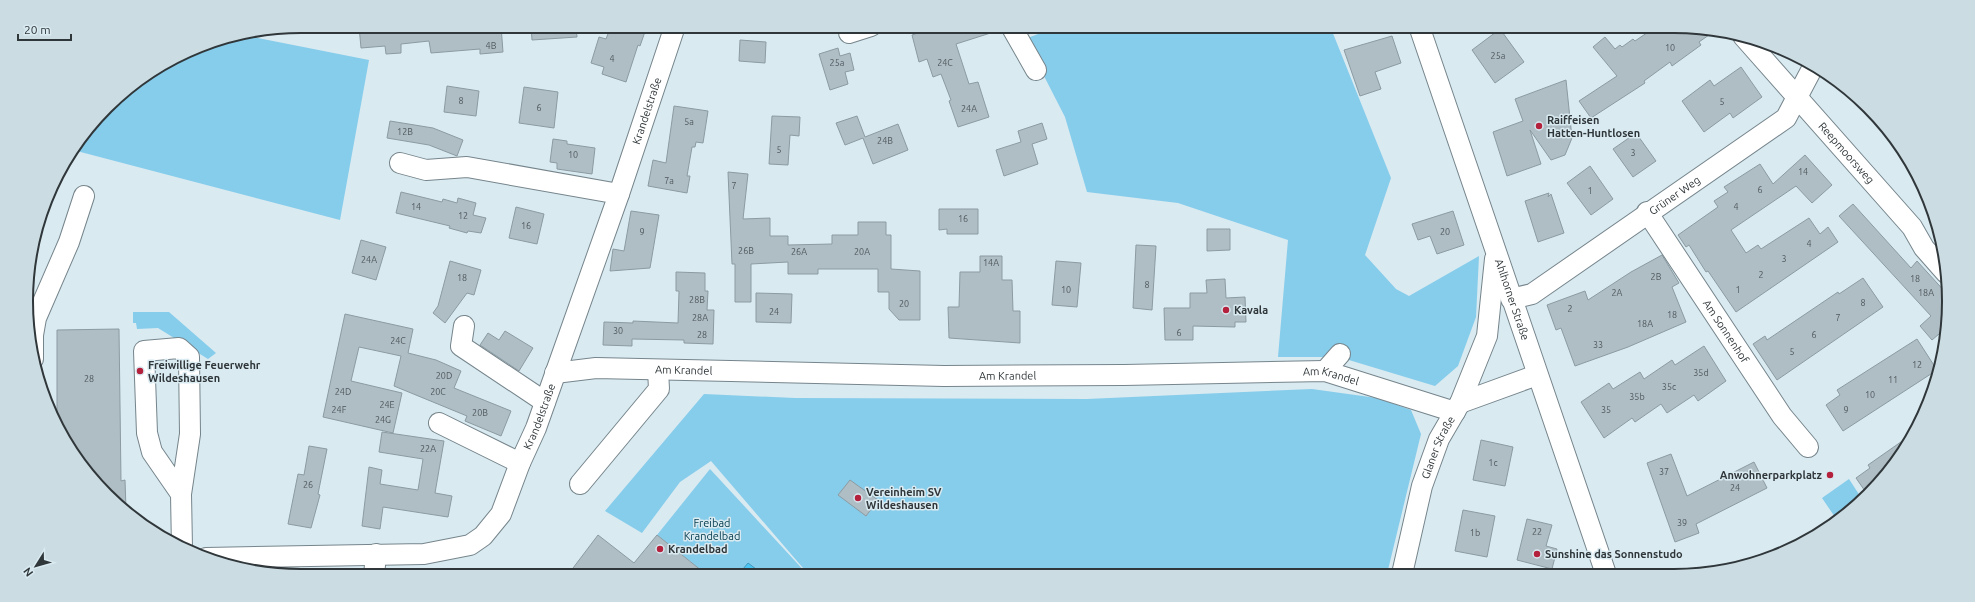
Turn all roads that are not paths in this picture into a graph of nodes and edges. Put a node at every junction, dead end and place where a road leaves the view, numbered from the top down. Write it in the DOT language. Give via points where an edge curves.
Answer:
graph roads {
  1 [pos="673,33"];
  2 [pos="1015,33"];
  3 [pos="1421,33"];
  4 [pos="1750,44"];
  5 [pos="1036,70"];
  6 [pos="1811,71"];
  7 [pos="1797,97"];
  8 [pos="400,163"];
  9 [pos="619,194"];
  10 [pos="84,196"];
  11 [pos="1647,212"];
  12 [pos="1496,253"];
  13 [pos="1940,266"];
  14 [pos="1511,299"];
  15 [pos="34,324"];
  16 [pos="464,326"];
  17 [pos="1340,354"];
  18 [pos="658,370"];
  19 [pos="1325,371"];
  20 [pos="555,373"];
  21 [pos="1537,375"];
  22 [pos="545,402"];
  23 [pos="1457,407"];
  24 [pos="439,423"];
  25 [pos="1808,447"];
  26 [pos="520,463"];
  27 [pos="580,484"];
  28 [pos="181,494"];
  29 [pos="182,541"];
  30 [pos="376,554"];
  31 [pos="224,558"];
  32 [pos="375,569"];
  33 [pos="1403,569"];
  34 [pos="1604,569"];
  1 -- 9 [label="street, Krandelstraße"];
  2 -- 5 [label="street"];
  3 -- 12 [label="street, Ahlhorner Straße"];
  4 -- 7 [label="street, Reepmoorsweg"];
  6 -- 7 [label="street, Grüner Weg"];
  7 -- 11 [label="street, Grüner Weg" via="1786,118"];
  7 -- 13 [label="street, Reepmoorsweg" via="1912,227 1924,248"];
  8 -- 9 [label="street" via="426,170 467,167"];
  9 -- 20 [label="street, Krandelstraße"];
  10 -- 15 [label="street" via="69,242"];
  11 -- 14 [label="street, Grüner Weg" via="1532,294"];
  11 -- 25 [label="street, Am Sonnenhof" via="1782,416"];
  12 -- 14 [label="street, Ahlhorner Straße"];
  12 -- 23 [label="street" via="1487,336"];
  14 -- 21 [label="street, Ahlhorner Straße"];
  16 -- 22 [label="street" via="461,346"];
  17 -- 19 [label="street"];
  18 -- 19 [label="street, Am Krandel" via="944,376"];
  18 -- 20 [label="street, Am Krandel" via="596,368"];
  18 -- 27 [label="street" via="659,389"];
  19 -- 23 [label="street, Am Krandel"];
  20 -- 22 [label="street, Krandelstraße"];
  21 -- 23 [label="street, Glaner Straße"];
  21 -- 34 [label="street, Ahlhorner Straße"];
  22 -- 26 [label="street, Krandelstraße"];
  23 -- 33 [label="street, Glaner Straße" via="1439,439 1422,486"];
  24 -- 26 [label="street"];
  26 -- 30 [label="street, Krandelstraße" via="501,514 483,536 470,545 424,554"];
  28 -- 28 [label="street" via="190,434 189,357 179,348 144,351 147,433 152,452"];
  28 -- 29 [label="street"];
  30 -- 31 [label="street, Krandelstraße"];
  30 -- 32 [label="street"];
}
